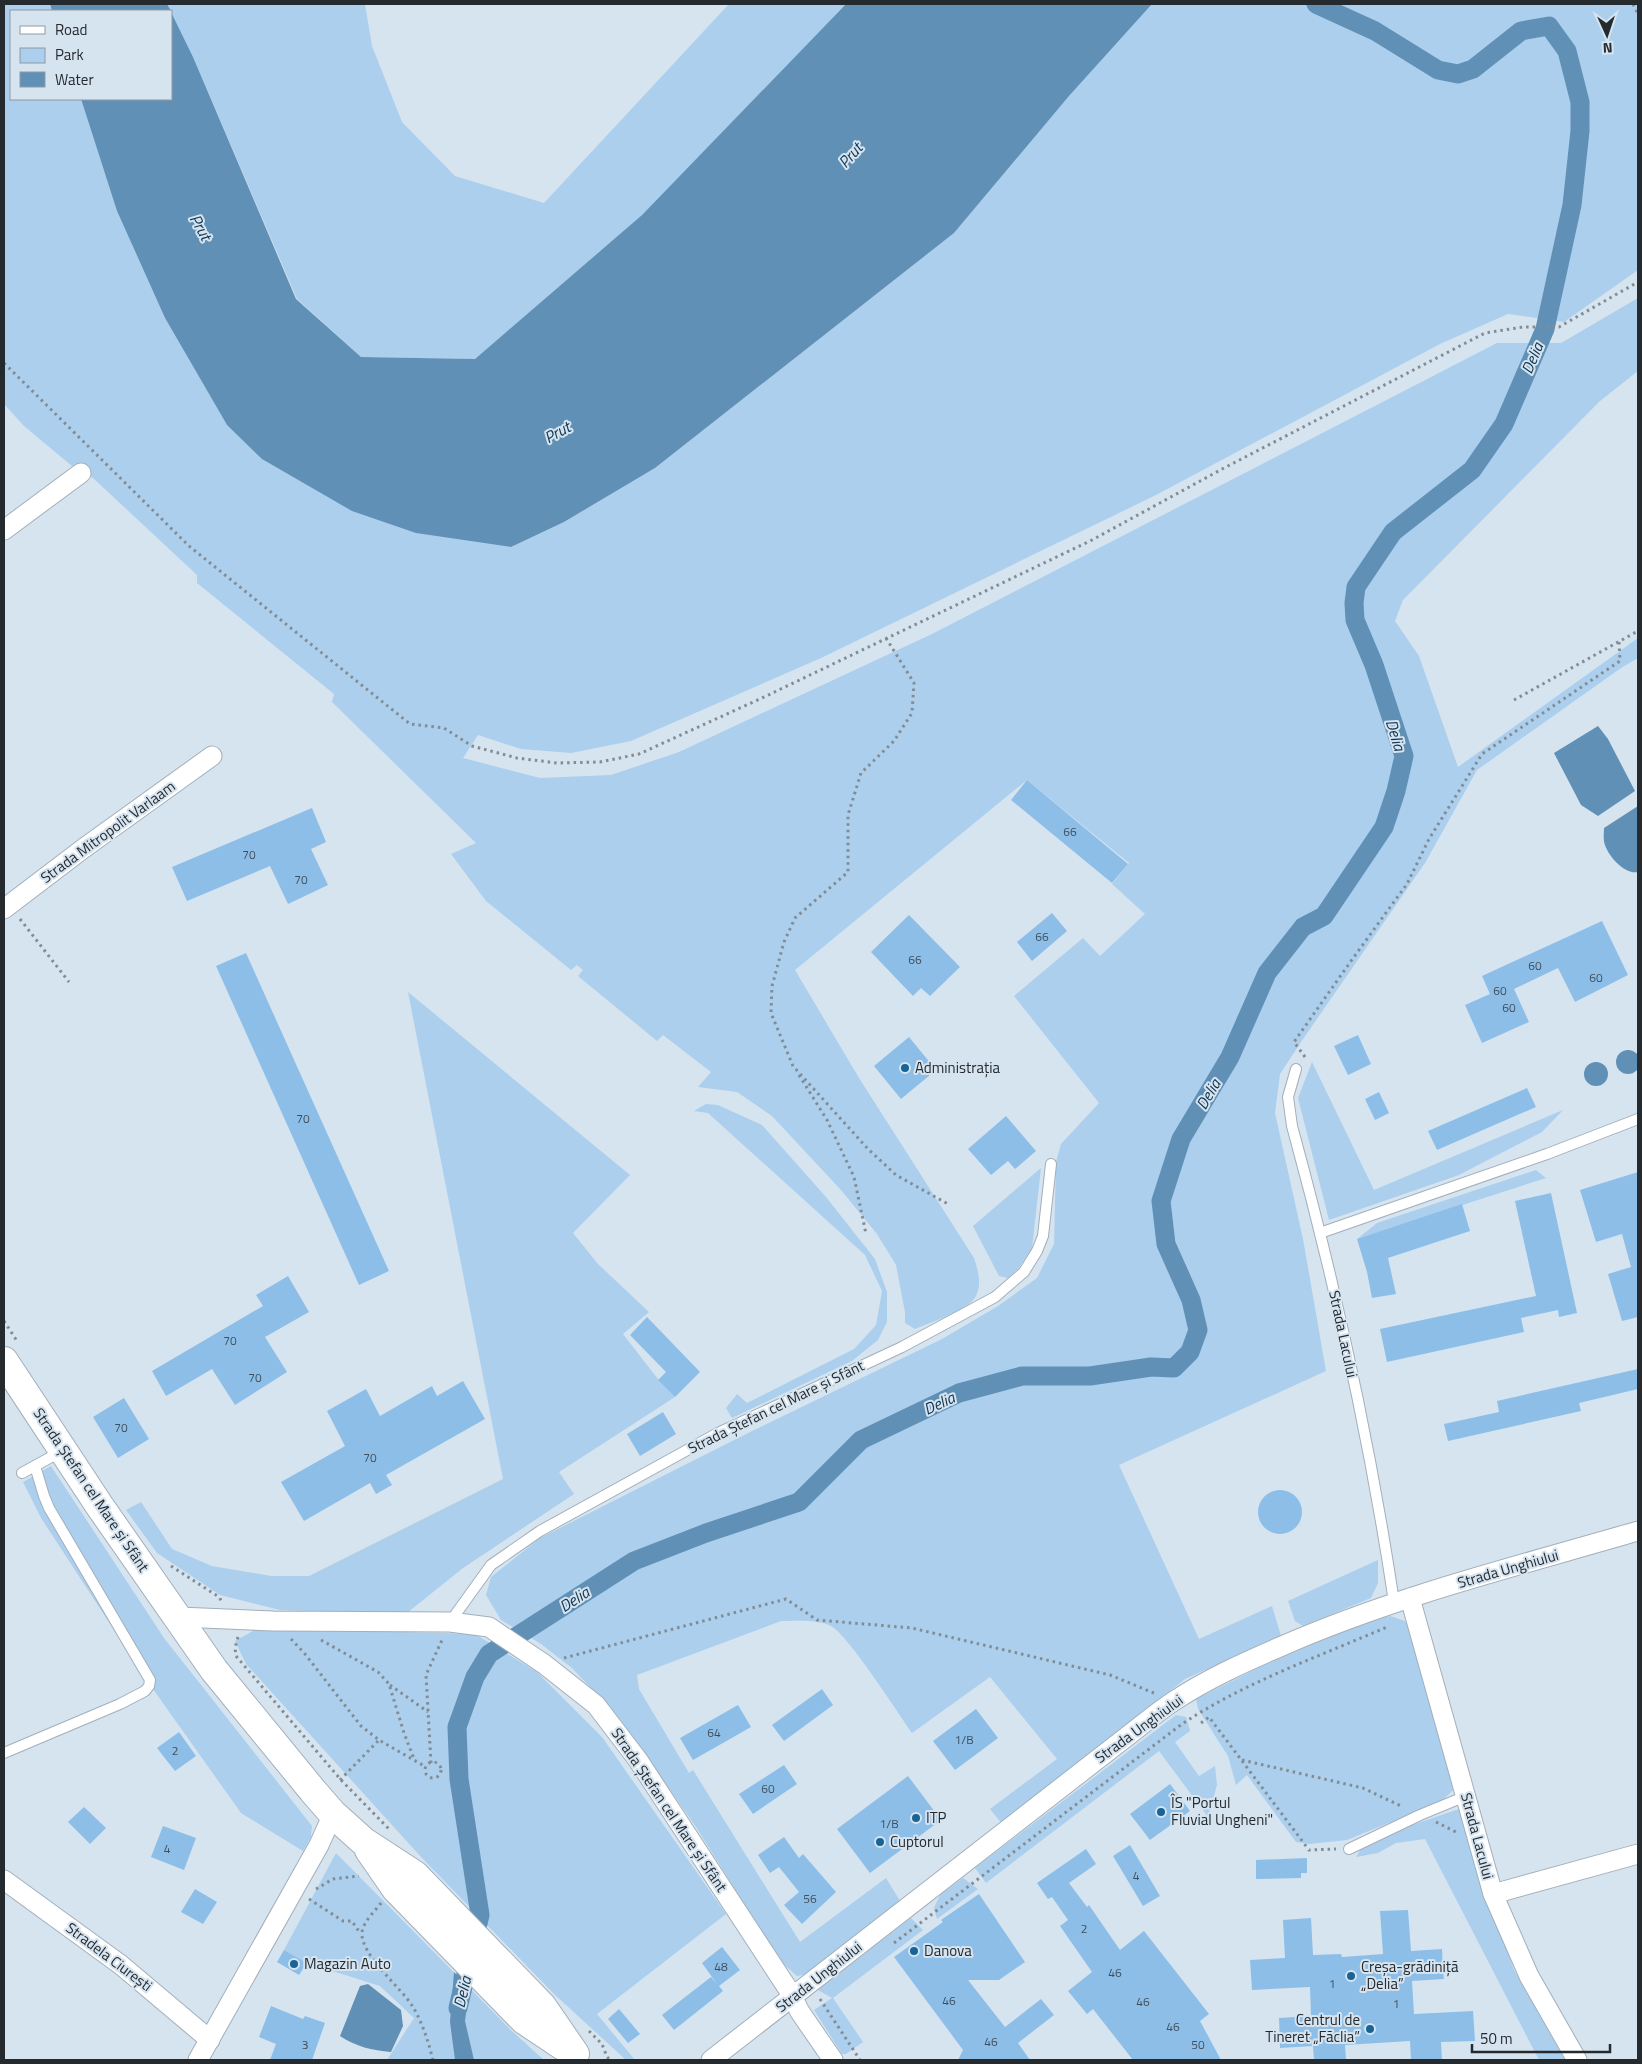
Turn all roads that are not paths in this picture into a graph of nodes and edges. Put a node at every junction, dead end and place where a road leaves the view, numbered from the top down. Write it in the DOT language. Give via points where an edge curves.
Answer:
graph roads {
  1 [pos="81,473"];
  2 [pos="4,530"];
  3 [pos="212,756"];
  4 [pos="7,907"];
  5 [pos="1296,1069"];
  6 [pos="1638,1119"];
  7 [pos="1051,1164"];
  8 [pos="1320,1233"];
  9 [pos="10,1352"];
  10 [pos="63,1450"];
  11 [pos="35,1466"];
  12 [pos="22,1473"];
  13 [pos="1638,1530"];
  14 [pos="1407,1605"];
  15 [pos="179,1617"];
  16 [pos="450,1622"];
  17 [pos="4,1753"];
  18 [pos="1466,1796"];
  19 [pos="333,1814"];
  20 [pos="1349,1849"];
  21 [pos="1638,1854"];
  22 [pos="4,1880"];
  23 [pos="1493,1894"];
  24 [pos="796,2005"];
  25 [pos="210,2040"];
  26 [pos="579,2057"];
  27 [pos="198,2060"];
  28 [pos="711,2060"];
  29 [pos="833,2060"];
  30 [pos="1577,2060"];
  1 -- 2 [label="street"];
  3 -- 4 [label="street, Strada Mitropolit Varlaam"];
  5 -- 8 [label="lane, Strada Lacului" via="1288,1097 1291,1119"];
  6 -- 8 [label="lane"];
  7 -- 16 [label="lane, Strada Ștefan cel Mare și Sfânt" via="1043,1236 1037,1252 1024,1272 995,1297 902,1346 718,1434 540,1530 491,1566"];
  8 -- 14 [label="lane, Strada Lacului" via="1344,1334 1383,1530"];
  9 -- 10 [label="main road, Strada Ștefan cel Mare și Sfânt"];
  10 -- 11 [label="lane"];
  10 -- 15 [label="main road, Strada Ștefan cel Mare și Sfânt" via="98,1505"];
  11 -- 12 [label="lane"];
  11 -- 17 [label="lane" via="49,1508 148,1676 150,1686 120,1704"];
  13 -- 14 [label="street, Strada Unghiului"];
  14 -- 18 [label="street, Strada Lacului"];
  14 -- 24 [label="street, Strada Unghiului" via="1345,1619 1252,1659 1174,1701"];
  15 -- 16 [label="street, Strada Ștefan cel Mare și Sfânt"];
  15 -- 19 [label="main road, Strada Ștefan cel Mare și Sfânt" via="214,1670"];
  16 -- 24 [label="street, Strada Ștefan cel Mare și Sfânt" via="489,1627 596,1705 638,1760"];
  18 -- 20 [label="lane"];
  18 -- 23 [label="street, Strada Lacului"];
  19 -- 25 [label="street" via="319,1846"];
  19 -- 26 [label="main road, Strada Ștefan cel Mare și Sfânt" via="363,1841 399,1887"];
  21 -- 23 [label="street"];
  22 -- 25 [label="street, Stradela Ciurești" via="127,1970"];
  23 -- 30 [label="street, Strada Lacului" via="1529,1976"];
  24 -- 28 [label="street, Strada Unghiului"];
  24 -- 29 [label="street, Strada Ștefan cel Mare și Sfânt"];
  25 -- 27 [label="street"];
}
